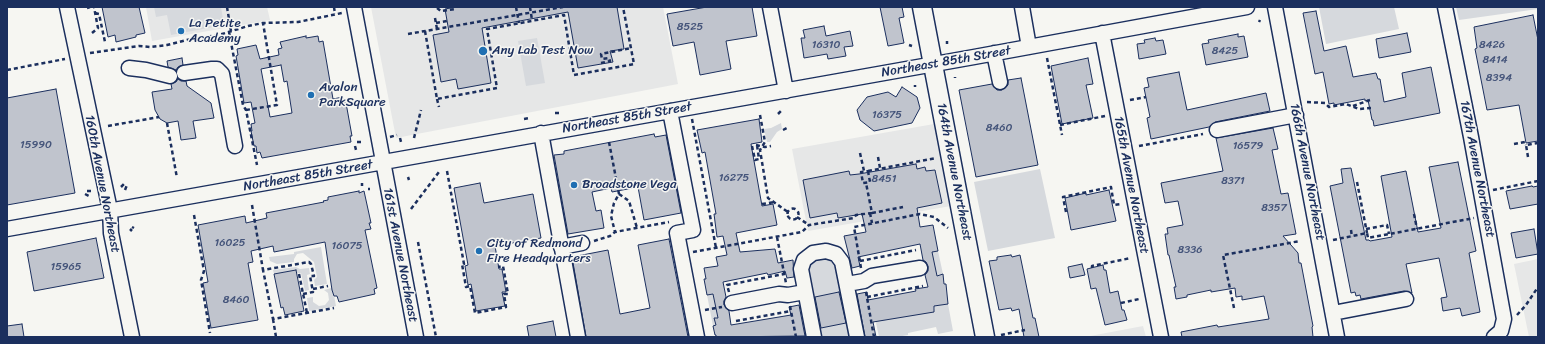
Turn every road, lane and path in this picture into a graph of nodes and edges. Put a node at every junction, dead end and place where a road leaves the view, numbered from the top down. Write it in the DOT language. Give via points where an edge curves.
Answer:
graph roads {
  1 [pos="67,7"];
  2 [pos="94,7"];
  3 [pos="227,7"];
  4 [pos="334,7"];
  5 [pos="354,7"];
  6 [pos="455,7"];
  7 [pos="516,7"];
  8 [pos="530,7"];
  9 [pos="563,7"];
  10 [pos="623,7"];
  11 [pos="770,7"];
  12 [pos="922,7"];
  13 [pos="1022,7"];
  14 [pos="1246,7"];
  15 [pos="1275,7"];
  16 [pos="1445,7"];
  17 [pos="437,8"];
  18 [pos="95,13"];
  19 [pos="531,13"];
  20 [pos="517,15"];
  21 [pos="435,18"];
  22 [pos="532,20"];
  23 [pos="447,21"];
  24 [pos="263,23"];
  25 [pos="436,23"];
  26 [pos="519,23"];
  27 [pos="437,29"];
  28 [pos="425,31"];
  29 [pos="230,32"];
  30 [pos="92,33"];
  31 [pos="1102,33"];
  32 [pos="408,34"];
  33 [pos="947,41"];
  34 [pos="105,42"];
  35 [pos="947,44"];
  36 [pos="1029,47"];
  37 [pos="631,48"];
  38 [pos="91,53"];
  39 [pos="994,54"];
  40 [pos="1047,58"];
  41 [pos="61,60"];
  42 [pos="601,63"];
  43 [pos="933,64"];
  44 [pos="129,68"];
  45 [pos="7,70"];
  46 [pos="184,74"];
  47 [pos="170,76"];
  48 [pos="1000,82"];
  49 [pos="786,90"];
  50 [pos="1146,96"];
  51 [pos="437,99"];
  52 [pos="1130,100"];
  53 [pos="1370,100"];
  54 [pos="1307,102"];
  55 [pos="1353,106"];
  56 [pos="690,107"];
  57 [pos="439,108"];
  58 [pos="1371,108"];
  59 [pos="246,110"];
  60 [pos="421,110"];
  61 [pos="670,111"];
  62 [pos="781,111"];
  63 [pos="555,113"];
  64 [pos="560,113"];
  65 [pos="760,114"];
  66 [pos="778,114"];
  67 [pos="1296,115"];
  68 [pos="1105,116"];
  69 [pos="159,117"];
  70 [pos="530,118"];
  71 [pos="524,119"];
  72 [pos="167,123"];
  73 [pos="1060,125"];
  74 [pos="108,126"];
  75 [pos="787,128"];
  76 [pos="783,130"];
  77 [pos="1217,130"];
  78 [pos="541,133"];
  79 [pos="1203,134"];
  80 [pos="397,135"];
  81 [pos="1062,135"];
  82 [pos="390,137"];
  83 [pos="400,138"];
  84 [pos="414,138"];
  85 [pos="357,142"];
  86 [pos="361,142"];
  87 [pos="401,142"];
  88 [pos="609,142"];
  89 [pos="1538,143"];
  90 [pos="1514,144"];
  91 [pos="757,145"];
  92 [pos="1526,145"];
  93 [pos="235,146"];
  94 [pos="762,146"];
  95 [pos="771,146"];
  96 [pos="1139,146"];
  97 [pos="860,154"];
  98 [pos="878,157"];
  99 [pos="1528,157"];
  100 [pos="936,158"];
  101 [pos="383,162"];
  102 [pos="257,165"];
  103 [pos="880,168"];
  104 [pos="446,171"];
  105 [pos="866,171"];
  106 [pos="439,172"];
  107 [pos="177,178"];
  108 [pos="1538,181"];
  109 [pos="1357,182"];
  110 [pos="866,183"];
  111 [pos="124,185"];
  112 [pos="125,190"];
  113 [pos="1492,190"];
  114 [pos="93,191"];
  115 [pos="619,194"];
  116 [pos="89,196"];
  117 [pos="775,202"];
  118 [pos="762,204"];
  119 [pos="1121,204"];
  120 [pos="252,205"];
  121 [pos="903,207"];
  122 [pos="411,209"];
  123 [pos="110,210"];
  124 [pos="788,212"];
  125 [pos="1066,212"];
  126 [pos="871,213"];
  127 [pos="1414,214"];
  128 [pos="194,215"];
  129 [pos="797,217"];
  130 [pos="1476,218"];
  131 [pos="665,223"];
  132 [pos="872,223"];
  133 [pos="809,225"];
  134 [pos="637,228"];
  135 [pos="948,228"];
  136 [pos="7,229"];
  137 [pos="1366,229"];
  138 [pos="1417,229"];
  139 [pos="1351,230"];
  140 [pos="615,232"];
  141 [pos="1367,233"];
  142 [pos="1389,234"];
  143 [pos="777,236"];
  144 [pos="1352,237"];
  145 [pos="1333,240"];
  146 [pos="1300,241"];
  147 [pos="418,242"];
  148 [pos="582,243"];
  149 [pos="561,247"];
  150 [pos="716,248"];
  151 [pos="916,250"];
  152 [pos="682,253"];
  153 [pos="1131,258"];
  154 [pos="860,261"];
  155 [pos="498,267"];
  156 [pos="920,268"];
  157 [pos="1092,268"];
  158 [pos="263,270"];
  159 [pos="299,274"];
  160 [pos="784,274"];
  161 [pos="864,281"];
  162 [pos="847,284"];
  163 [pos="328,286"];
  164 [pos="923,286"];
  165 [pos="1538,287"];
  166 [pos="313,289"];
  167 [pos="805,292"];
  168 [pos="303,294"];
  169 [pos="867,297"];
  170 [pos="1139,299"];
  171 [pos="1406,300"];
  172 [pos="732,303"];
  173 [pos="1121,303"];
  174 [pos="334,308"];
  175 [pos="716,308"];
  176 [pos="1234,308"];
  177 [pos="791,311"];
  178 [pos="306,313"];
  179 [pos="702,313"];
  180 [pos="1333,313"];
  181 [pos="1517,315"];
  182 [pos="273,319"];
  183 [pos="736,321"];
  184 [pos="1026,330"];
  185 [pos="210,333"];
  186 [pos="1498,334"];
  187 [pos="993,336"];
  188 [pos="132,337"];
  189 [pos="276,337"];
  190 [pos="416,337"];
  191 [pos="436,337"];
  192 [pos="578,337"];
  193 [pos="697,337"];
  194 [pos="814,337"];
  195 [pos="857,337"];
  196 [pos="874,337"];
  197 [pos="1161,337"];
  198 [pos="1337,337"];
  1 -- 123 [label="street, 160th Avenue Northeast"];
  2 -- 18 [label="path"];
  3 -- 29 [label="path"];
  4 -- 24 [label="path" via="335,14 298,22"];
  5 -- 101 [label="street, 161st Avenue Northeast"];
  6 -- 17 [label="path" via="441,11"];
  7 -- 20 [label="path"];
  8 -- 19 [label="path"];
  9 -- 19 [label="path"];
  10 -- 37 [label="path"];
  11 -- 49 [label="street"];
  12 -- 43 [label="main road, 164th Avenue Northeast"];
  13 -- 36 [label="street"];
  14 -- 31 [label="street, Northeast 85th Street"];
  15 -- 67 [label="street, 166th Avenue Northeast"];
  16 -- 186 [label="street, 167th Avenue Northeast" via="1504,318"];
  18 -- 30 [label="path" via="98,28"];
  18 -- 34 [label="path" via="99,14"];
  19 -- 20 [label="path"];
  19 -- 22 [label="path"];
  20 -- 26 [label="path"];
  20 -- 27 [label="path"];
  21 -- 25 [label="path"];
  22 -- 26 [label="path"];
  22 -- 37 [label="path" via="564,15 574,75 634,64"];
  23 -- 25 [label="path"];
  24 -- 29 [label="path"];
  24 -- 59 [label="path" via="277,105"];
  25 -- 27 [label="path"];
  26 -- 51 [label="path" via="487,29 497,88"];
  27 -- 28 [label="path"];
  28 -- 32 [label="path"];
  28 -- 51 [label="path"];
  29 -- 38 [label="path" via="167,45"];
  29 -- 59 [label="path"];
  31 -- 36 [label="street, Northeast 85th Street"];
  31 -- 197 [label="street, 165th Avenue Northeast"];
  33 -- 35 [label="path"];
  36 -- 39 [label="street, Northeast 85th Street"];
  37 -- 42 [label="path" via="601,54 602,59 609,58 610,61"];
  39 -- 43 [label="street, Northeast 85th Street"];
  39 -- 48 [label="street"];
  40 -- 73 [label="path"];
  41 -- 45 [label="path"];
  43 -- 49 [label="street, Northeast 85th Street"];
  43 -- 187 [label="main road, 164th Avenue Northeast"];
  44 -- 47 [label="street"];
  46 -- 93 [label="street" via="217,69 222,74"];
  49 -- 56 [label="street, Northeast 85th Street"];
  50 -- 52 [label="path"];
  51 -- 57 [label="path"];
  53 -- 55 [label="path"];
  54 -- 55 [label="path" via="1325,103 1329,106"];
  55 -- 58 [label="path" via="1360,109"];
  56 -- 61 [label="street, Northeast 85th Street"];
  56 -- 150 [label="path"];
  59 -- 102 [label="path"];
  60 -- 84 [label="path"];
  61 -- 78 [label="street, Northeast 85th Street"];
  61 -- 152 [label="street" via="693,230 677,233"];
  62 -- 66 [label="path"];
  63 -- 64 [label="path"];
  65 -- 94 [label="path" via="765,142"];
  67 -- 77 [label="street"];
  67 -- 180 [label="street, 166th Avenue Northeast"];
  68 -- 73 [label="path"];
  69 -- 74 [label="path"];
  70 -- 71 [label="path"];
  72 -- 107 [label="path"];
  73 -- 81 [label="path"];
  75 -- 76 [label="path"];
  78 -- 101 [label="street, Northeast 85th Street"];
  78 -- 149 [label="street"];
  79 -- 96 [label="path"];
  80 -- 82 [label="path"];
  83 -- 87 [label="path"];
  85 -- 86 [label="path"];
  88 -- 115 [label="path"];
  89 -- 92 [label="path"];
  90 -- 92 [label="path" via="1525,142"];
  91 -- 91 [label="path" via="759,159 755,160 752,146"];
  91 -- 94 [label="path"];
  92 -- 99 [label="path"];
  94 -- 95 [label="path"];
  94 -- 117 [label="path" via="760,150 768,198"];
  97 -- 105 [label="path"];
  98 -- 103 [label="path"];
  100 -- 103 [label="path"];
  101 -- 123 [label="street, Northeast 85th Street"];
  101 -- 190 [label="street, 161st Avenue Northeast"];
  103 -- 105 [label="path"];
  104 -- 155 [label="path" via="466,287 470,286 475,312 506,307 504,294 508,294 503,266"];
  105 -- 110 [label="path" via="870,182"];
  105 -- 110 [label="path" via="861,172 863,183"];
  106 -- 122 [label="path"];
  108 -- 113 [label="path"];
  109 -- 137 [label="path"];
  110 -- 126 [label="path"];
  111 -- 112 [label="path"];
  114 -- 116 [label="path" via="86,193"];
  115 -- 134 [label="path" via="629,201"];
  115 -- 140 [label="path" via="611,216"];
  117 -- 118 [label="path"];
  117 -- 124 [label="path"];
  119 -- 125 [label="path" via="1114,205 1111,188 1063,197"];
  120 -- 158 [label="path"];
  121 -- 126 [label="path"];
  123 -- 136 [label="street, Northeast 85th Street"];
  123 -- 188 [label="street, 160th Avenue Northeast" via="111,233"];
  124 -- 129 [label="path" via="790,219"];
  124 -- 129 [label="path" via="795,209 799,213"];
  126 -- 132 [label="path"];
  126 -- 133 [label="path"];
  127 -- 138 [label="path"];
  128 -- 185 [label="path" via="204,270 201,280"];
  129 -- 133 [label="path"];
  130 -- 138 [label="path"];
  131 -- 134 [label="path"];
  132 -- 135 [label="path" via="920,214 934,217"];
  132 -- 154 [label="path" via="854,227"];
  133 -- 143 [label="path" via="802,232"];
  134 -- 140 [label="path"];
  137 -- 141 [label="path"];
  137 -- 142 [label="path" via="1387,225"];
  138 -- 142 [label="path"];
  139 -- 144 [label="path"];
  140 -- 148 [label="path" via="604,239"];
  141 -- 142 [label="path" via="1368,238"];
  141 -- 144 [label="path"];
  143 -- 150 [label="path"];
  143 -- 160 [label="path"];
  144 -- 145 [label="path"];
  146 -- 176 [label="path" via="1223,255"];
  147 -- 191 [label="path"];
  148 -- 149 [label="street"];
  149 -- 192 [label="street"];
  150 -- 152 [label="path"];
  151 -- 154 [label="path"];
  152 -- 193 [label="street"];
  153 -- 157 [label="path"];
  154 -- 161 [label="path"];
  156 -- 161 [label="street" via="872,276"];
  158 -- 166 [label="path" via="309,262 314,276 310,276"];
  158 -- 182 [label="path"];
  159 -- 168 [label="path"];
  161 -- 162 [label="street"];
  161 -- 169 [label="path"];
  162 -- 167 [label="street" via="842,262 836,254 826,251 812,253 804,260 801,270"];
  162 -- 195 [label="street"];
  163 -- 166 [label="path"];
  164 -- 169 [label="path"];
  165 -- 181 [label="path"];
  166 -- 168 [label="path" via="313,292"];
  167 -- 172 [label="street"];
  167 -- 194 [label="street"];
  168 -- 178 [label="path"];
  169 -- 196 [label="path"];
  170 -- 173 [label="path"];
  171 -- 180 [label="street"];
  174 -- 178 [label="path"];
  175 -- 179 [label="path"];
  177 -- 183 [label="path"];
  178 -- 182 [label="path"];
  180 -- 198 [label="street, 166th Avenue Northeast"];
  182 -- 189 [label="path"];
  184 -- 187 [label="path"];
}
